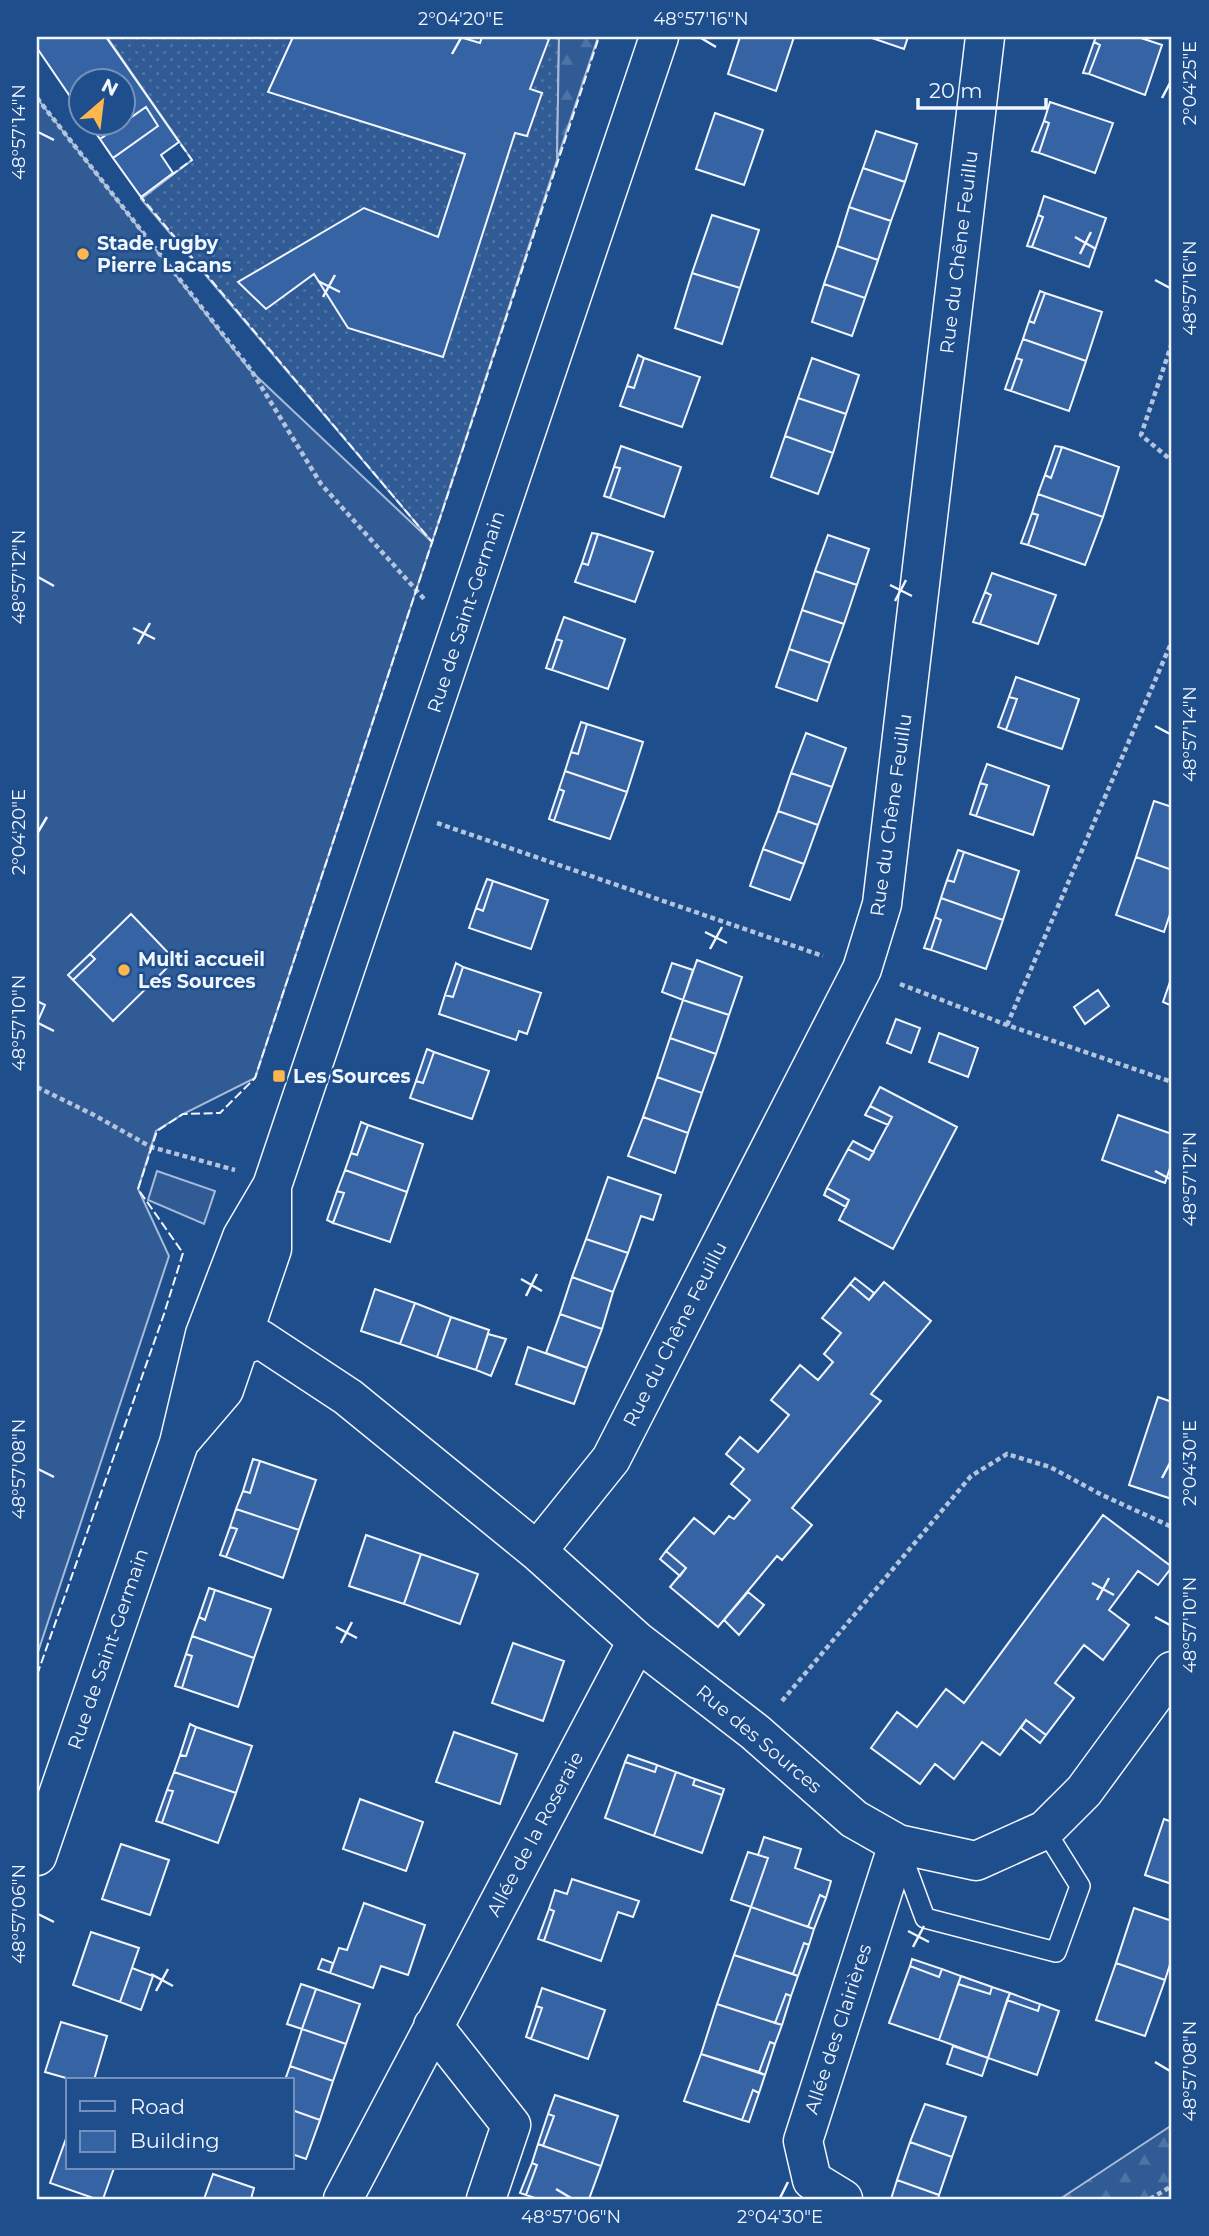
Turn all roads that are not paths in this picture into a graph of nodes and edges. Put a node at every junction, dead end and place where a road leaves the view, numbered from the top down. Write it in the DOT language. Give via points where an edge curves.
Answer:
graph roads {
  1 [pos="659,37"];
  2 [pos="985,37"];
  3 [pos="221,1341"];
  4 [pos="537,1551"];
  5 [pos="637,1641"];
  6 [pos="1172,1671"];
  7 [pos="1045,1830"];
  8 [pos="898,1844"];
  9 [pos="37,1856"];
  10 [pos="433,2026"];
  11 [pos="343,2199"];
  12 [pos="486,2199"];
  13 [pos="842,2199"];
  1 -- 3 [label="street, Rue de Saint-Germain" via="272,1186 242,1237"];
  2 -- 4 [label="street, Rue du Chêne Feuillu" via="882,904 862,969 611,1460"];
  3 -- 4 [label="street, Rue des Sources" via="260,1339 348,1397"];
  3 -- 9 [label="street, Rue de Saint-Germain" via="223,1390 179,1443"];
  4 -- 5 [label="street, Rue des Sources"];
  5 -- 8 [label="street, Rue des Sources" via="755,1732 854,1819"];
  5 -- 10 [label="street, Allée de la Roseraie"];
  6 -- 7 [label="street, Rue des Sources" via="1084,1791"];
  7 -- 8 [label="street, Rue des Sources" via="976,1861"];
  7 -- 8 [label="lane" via="1080,1886 1056,1952 925,1918"];
  8 -- 13 [label="street, Allée des Clairières" via="803,2141 812,2180"];
  10 -- 11 [label="street, Allée de la Roseraie"];
  10 -- 12 [label="street" via="510,2125"];
}
